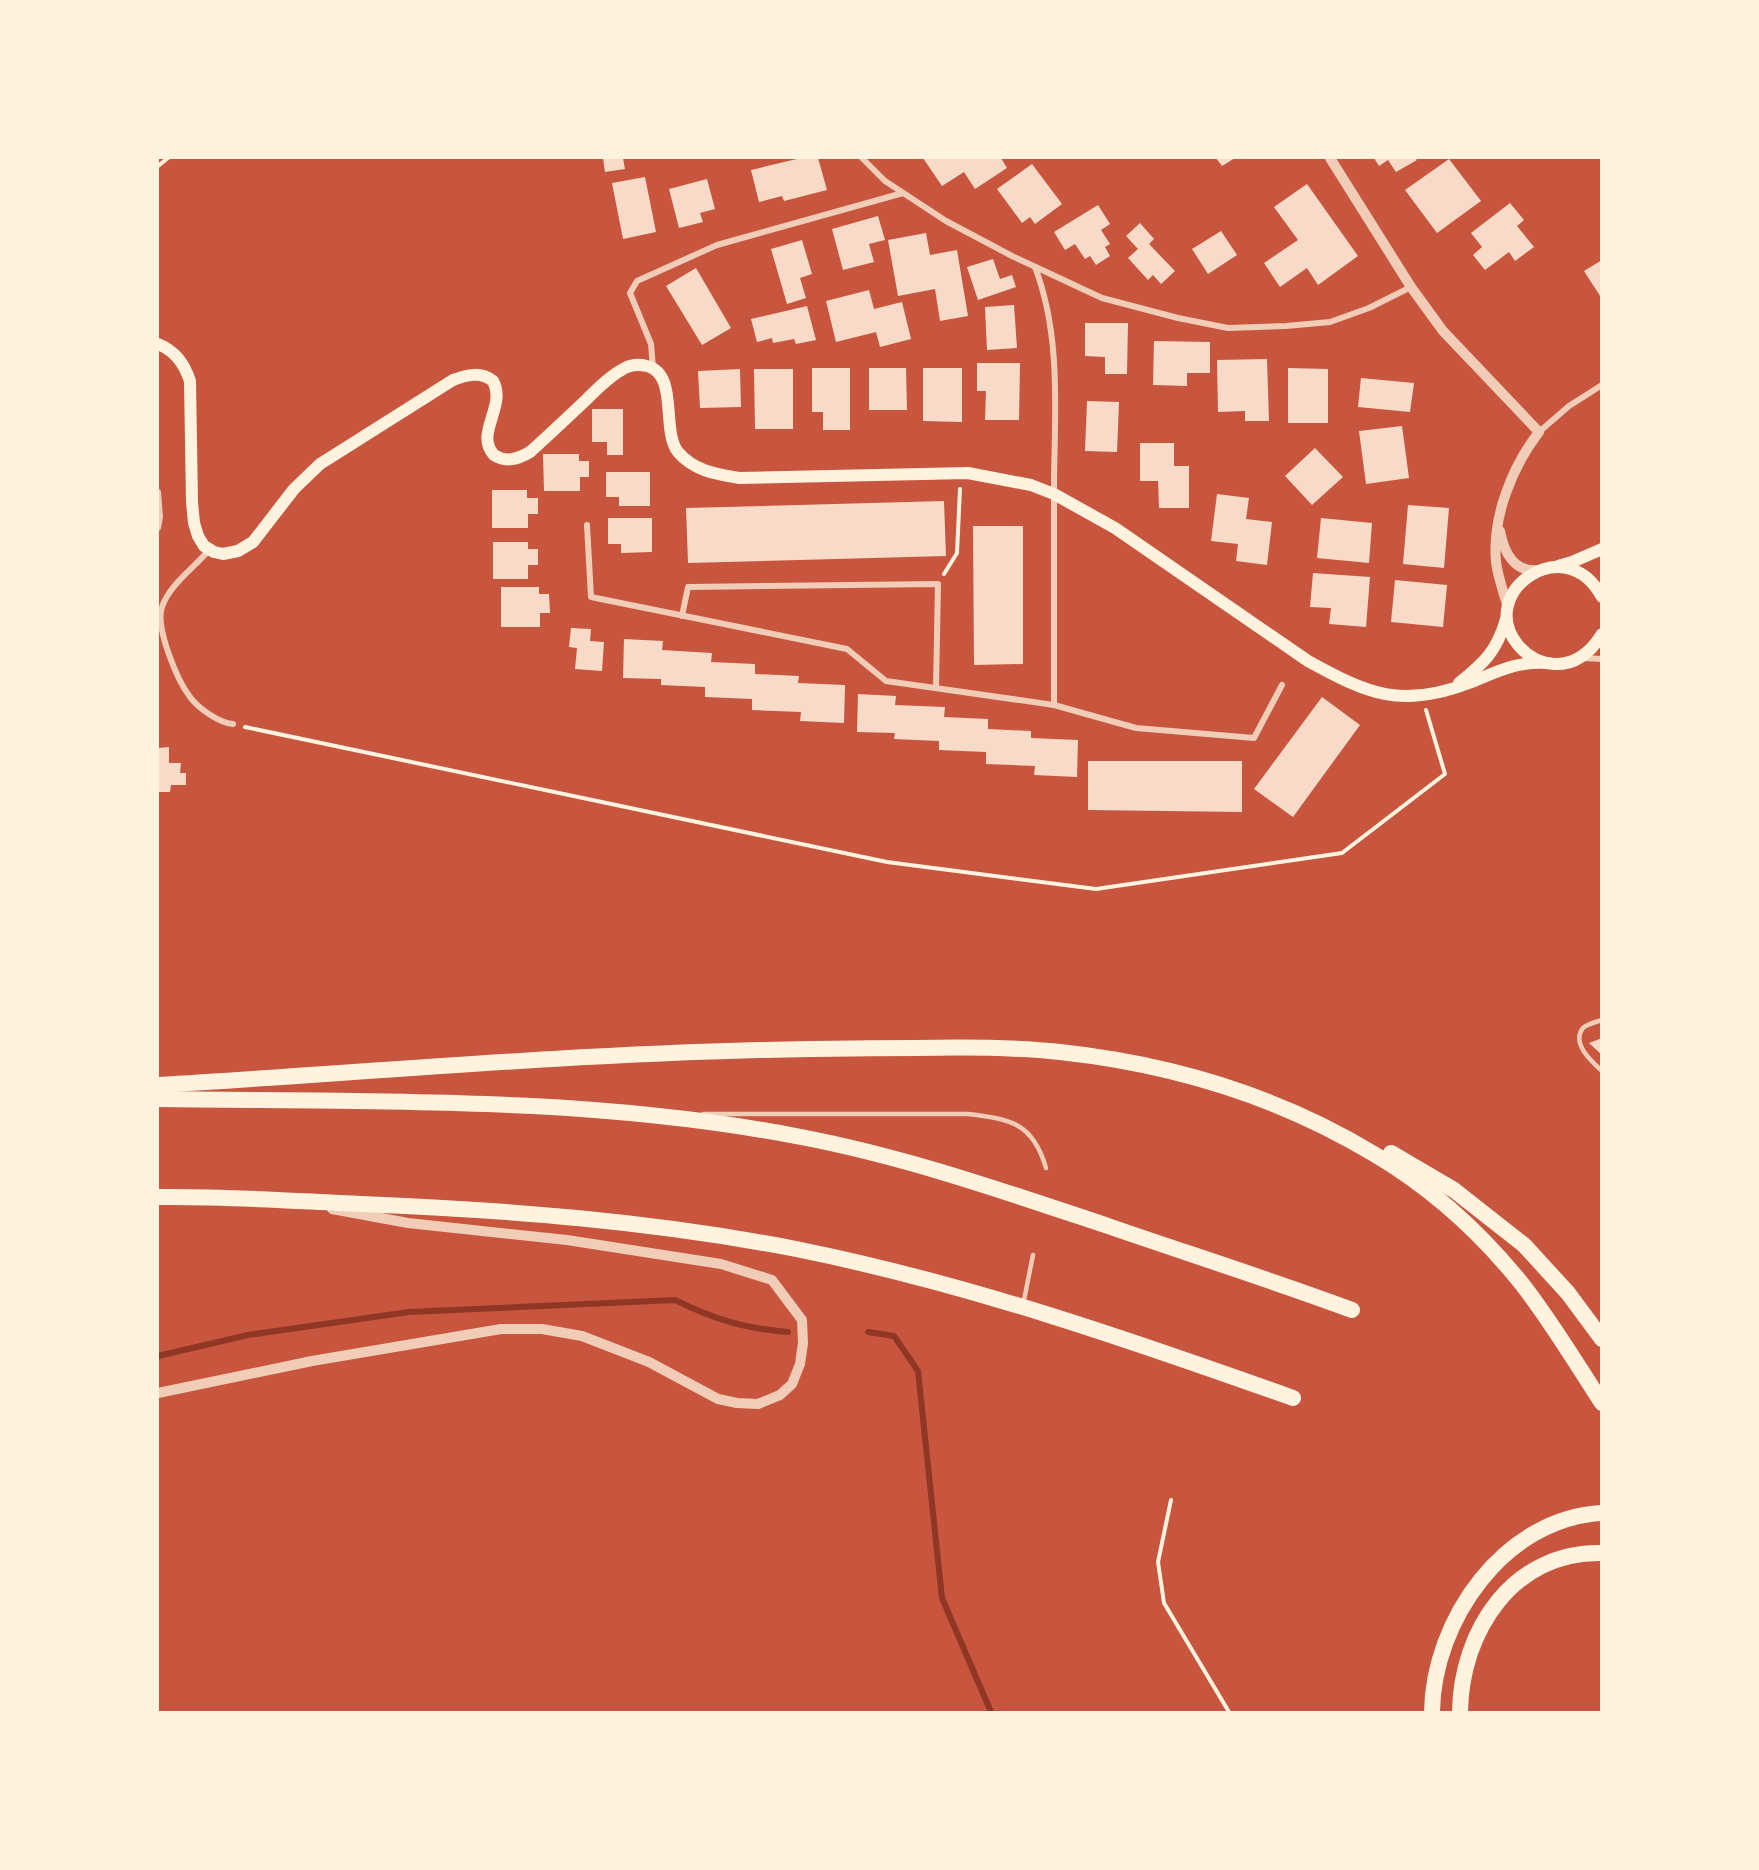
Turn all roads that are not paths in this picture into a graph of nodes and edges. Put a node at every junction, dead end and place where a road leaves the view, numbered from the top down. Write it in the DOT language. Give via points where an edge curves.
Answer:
graph roads {
  1 [pos="862,158"];
  2 [pos="1330,158"];
  3 [pos="903,193"];
  4 [pos="1035,267"];
  5 [pos="1411,287"];
  6 [pos="158,344"];
  7 [pos="653,368"];
  8 [pos="1602,385"];
  9 [pos="1539,432"];
  10 [pos="158,492"];
  11 [pos="1054,494"];
  12 [pos="1500,516"];
  13 [pos="587,525"];
  14 [pos="158,528"];
  15 [pos="1602,549"];
  16 [pos="209,550"];
  17 [pos="1554,567"];
  18 [pos="1538,570"];
  19 [pos="1602,597"];
  20 [pos="1508,611"];
  21 [pos="682,615"];
  22 [pos="1602,634"];
  23 [pos="1577,659"];
  24 [pos="1602,659"];
  25 [pos="1548,663"];
  26 [pos="1282,684"];
  27 [pos="936,688"];
  28 [pos="1451,689"];
  29 [pos="1054,705"];
  30 [pos="233,724"];
  31 [pos="1602,1020"];
  32 [pos="1602,1071"];
  33 [pos="158,1085"];
  34 [pos="158,1099"];
  35 [pos="1276,1105"];
  36 [pos="638,1114"];
  37 [pos="1046,1168"];
  38 [pos="158,1197"];
  39 [pos="287,1201"];
  40 [pos="1033,1255"];
  41 [pos="1023,1308"];
  42 [pos="1352,1310"];
  43 [pos="1602,1339"];
  44 [pos="158,1393"];
  45 [pos="1293,1398"];
  46 [pos="1602,1402"];
  47 [pos="1602,1513"];
  48 [pos="1602,1553"];
  49 [pos="1432,1713"];
  50 [pos="1460,1713"];
  1 -- 3 [label="street"];
  2 -- 5 [label="street"];
  3 -- 4 [label="street" via="946,221"];
  3 -- 7 [label="street" via="717,245 637,281 630,293 651,344"];
  4 -- 5 [label="street" via="1102,298 1228,328 1330,321 1369,308"];
  4 -- 11 [label="street" via="1051,325"];
  5 -- 9 [label="street" via="1443,331"];
  6 -- 16 [label="main road" via="181,361 190,381 193,517 198,536"];
  7 -- 11 [label="main road" via="662,376 671,438 677,450 691,464 710,473 739,478 960,473 1031,485"];
  7 -- 16 [label="main road" via="637,364 626,367 530,452 506,460 494,455 487,444 498,394 493,381 481,375 453,380 320,465 294,489 248,546 228,554"];
  8 -- 9 [label="street"];
  9 -- 12 [label="street" via="1515,468"];
  10 -- 14 [label="street"];
  11 -- 28 [label="main road" via="1115,528 1341,680 1401,697"];
  11 -- 29 [label="street"];
  12 -- 18 [label="street" via="1505,552 1514,563 1529,571"];
  12 -- 20 [label="street" via="1496,564"];
  13 -- 21 [label="street" via="591,597"];
  15 -- 17 [label="main road"];
  16 -- 30 [label="street" via="169,594 159,621 178,676 192,700 227,724"];
  17 -- 18 [label="main road"];
  17 -- 19 [label="main road" via="1588,578"];
  18 -- 20 [label="main road" via="1514,591"];
  20 -- 25 [label="main road" via="1509,629 1523,652"];
  20 -- 28 [label="main road" via="1503,632 1486,661"];
  21 -- 27 [label="street" via="847,649 886,681"];
  21 -- 27 [label="street" via="688,586 938,584"];
  22 -- 23 [label="main road"];
  23 -- 24 [label="street"];
  23 -- 25 [label="main road"];
  25 -- 28 [label="main road" via="1510,666"];
  26 -- 29 [label="street" via="1254,738 1136,728"];
  27 -- 29 [label="street"];
  31 -- 32 [label="lane" via="1584,1027 1579,1036 1580,1045"];
  33 -- 35 [label="highway" via="668,1052 986,1047 1128,1061 1195,1076"];
  34 -- 36 [label="highway" via="472,1104"];
  35 -- 43 [label="highway" via="1379,1146 1454,1190 1524,1245 1568,1293"];
  35 -- 46 [label="highway" via="1377,1155 1430,1192 1522,1284"];
  36 -- 37 [label="lane" via="993,1117 1016,1124 1032,1135"];
  36 -- 42 [label="highway" via="789,1135 911,1162"];
  38 -- 39 [label="highway"];
  39 -- 41 [label="highway" via="539,1213 696,1232 874,1267"];
  39 -- 44 [label="street" via="408,1223 567,1240 742,1270 772,1280 802,1320 800,1364 792,1384 780,1395 758,1404 737,1403 718,1399 649,1362 582,1336 542,1329 501,1329 312,1361"];
  40 -- 41 [label="lane"];
  41 -- 45 [label="highway"];
  47 -- 49 [label="highway" via="1570,1517 1534,1533 1500,1559 1473,1589 1452,1622 1439,1656"];
  48 -- 50 [label="highway" via="1580,1552 1548,1562 1497,1601 1471,1648"];
}
